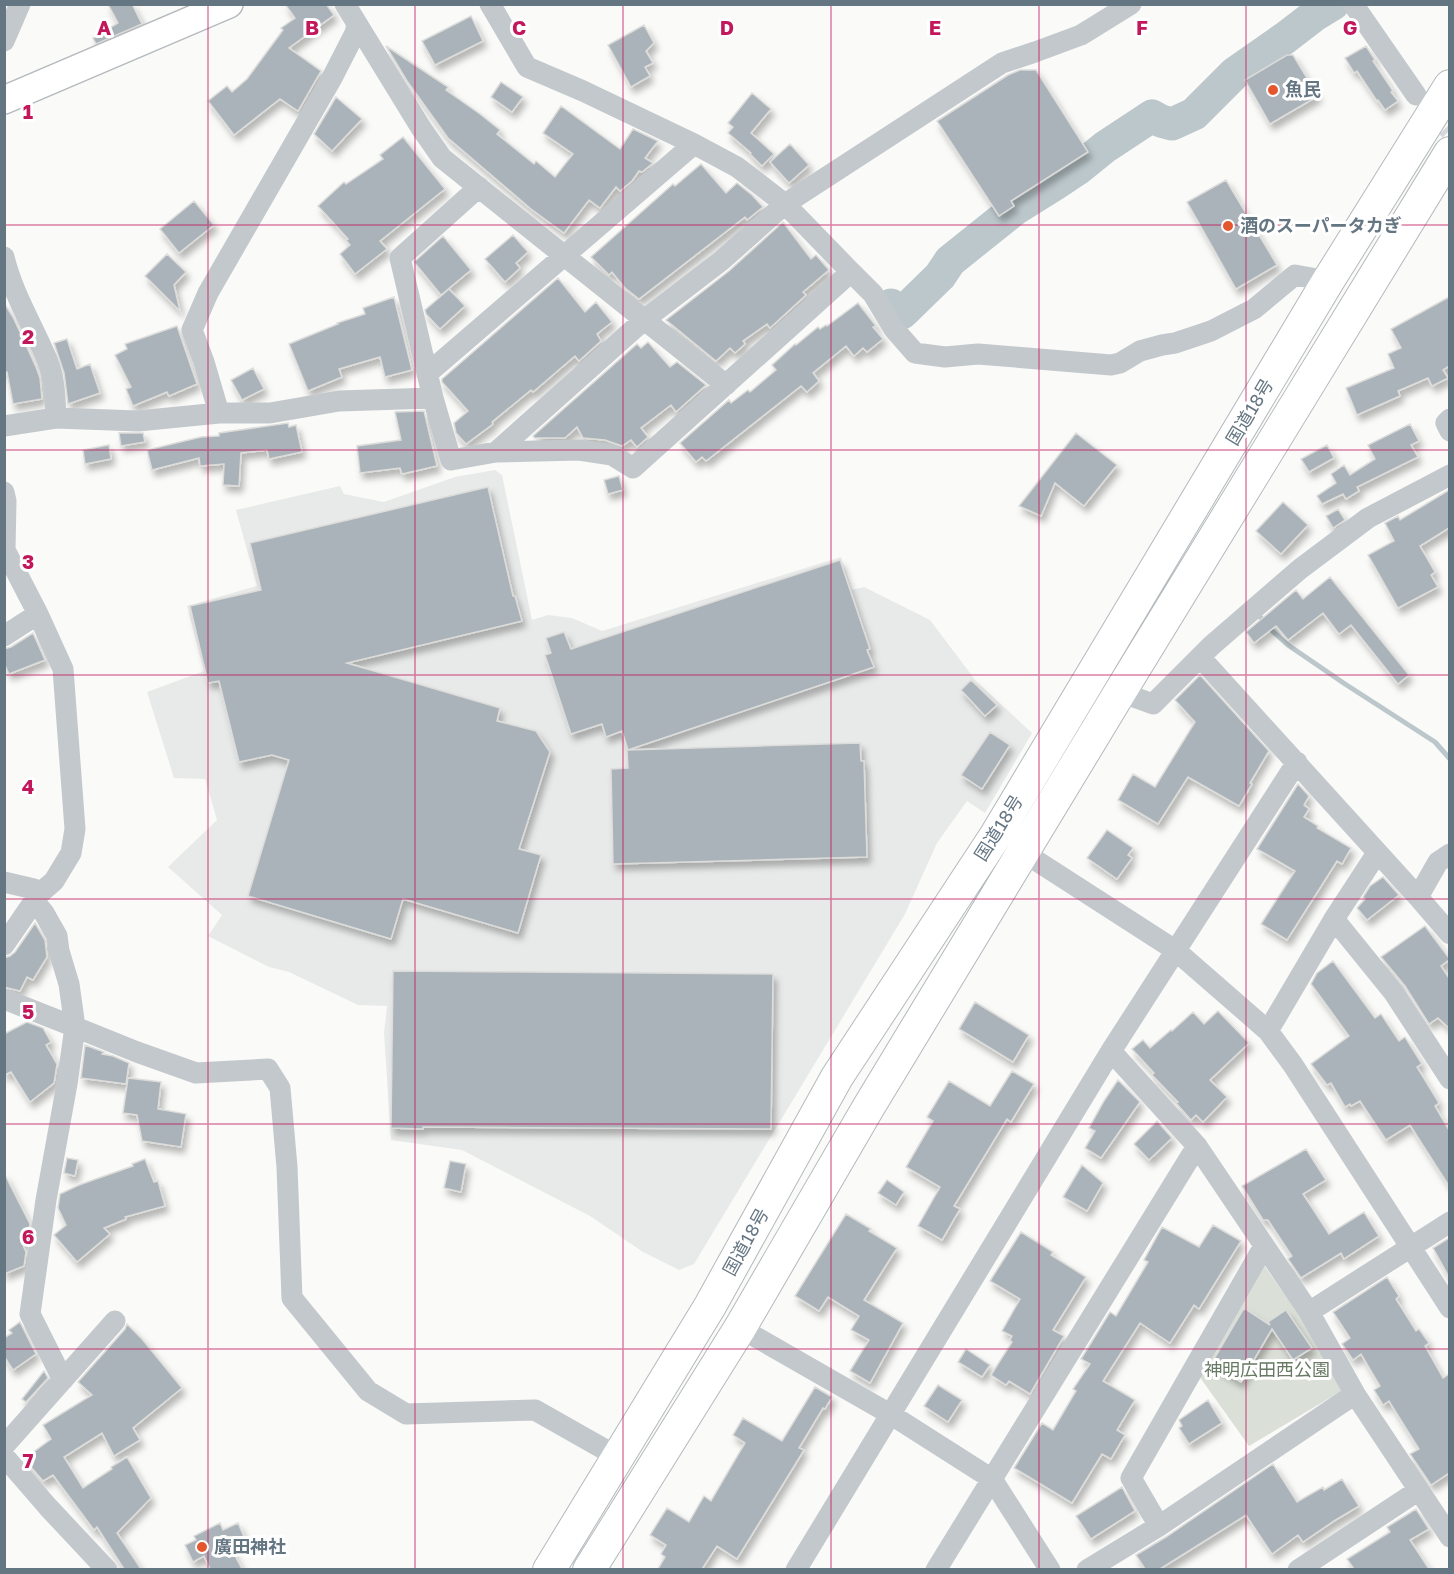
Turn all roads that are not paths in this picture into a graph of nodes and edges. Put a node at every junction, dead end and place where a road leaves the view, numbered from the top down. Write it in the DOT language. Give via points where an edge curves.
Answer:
graph roads {
  1 [pos="20,4"];
  2 [pos="229,4"];
  3 [pos="345,4"];
  4 [pos="490,4"];
  5 [pos="1131,4"];
  6 [pos="1353,4"];
  7 [pos="357,24"];
  8 [pos="4,41"];
  9 [pos="1449,86"];
  10 [pos="1416,95"];
  11 [pos="4,100"];
  12 [pos="694,144"];
  13 [pos="1449,153"];
  14 [pos="479,187"];
  15 [pos="785,204"];
  16 [pos="565,255"];
  17 [pos="4,257"];
  18 [pos="851,272"];
  19 [pos="1328,281"];
  20 [pos="644,320"];
  21 [pos="428,373"];
  22 [pos="726,385"];
  23 [pos="433,398"];
  24 [pos="219,413"];
  25 [pos="56,418"];
  26 [pos="1449,419"];
  27 [pos="4,426"];
  28 [pos="1449,431"];
  29 [pos="496,452"];
  30 [pos="1449,475"];
  31 [pos="4,492"];
  32 [pos="38,614"];
  33 [pos="4,636"];
  34 [pos="1200,657"];
  35 [pos="1120,692"];
  36 [pos="1296,762"];
  37 [pos="996,835"];
  38 [pos="1024,853"];
  39 [pos="1377,853"];
  40 [pos="1449,854"];
  41 [pos="4,882"];
  42 [pos="37,897"];
  43 [pos="1418,897"];
  44 [pos="1334,919"];
  45 [pos="1449,934"];
  46 [pos="4,945"];
  47 [pos="1175,950"];
  48 [pos="4,999"];
  49 [pos="75,1027"];
  50 [pos="1268,1031"];
  51 [pos="1111,1051"];
  52 [pos="1449,1079"];
  53 [pos="1197,1146"];
  54 [pos="1449,1222"];
  55 [pos="1264,1246"];
  56 [pos="1410,1246"];
  57 [pos="1449,1308"];
  58 [pos="1309,1312"];
  59 [pos="115,1321"];
  60 [pos="740,1328"];
  61 [pos="63,1380"];
  62 [pos="1355,1394"];
  63 [pos="890,1414"];
  64 [pos="4,1446"];
  65 [pos="4,1456"];
  66 [pos="618,1457"];
  67 [pos="992,1479"];
  68 [pos="1419,1490"];
  69 [pos="1159,1526"];
  70 [pos="1449,1534"];
  71 [pos="107,1569"];
  72 [pos="549,1569"];
  73 [pos="589,1569"];
  74 [pos="796,1569"];
  75 [pos="936,1569"];
  76 [pos="1050,1569"];
  77 [pos="1087,1569"];
  78 [pos="1298,1569"];
  1 -- 8 [label="street"];
  2 -- 11 [label="main road"];
  3 -- 7 [label="street"];
  4 -- 12 [label="street" via="528,67"];
  5 -- 15 [label="street" via="1081,35 1002,63"];
  6 -- 10 [label="street"];
  7 -- 14 [label="street" via="442,158"];
  7 -- 24 [label="street" via="332,78 208,293 192,330"];
  9 -- 19 [label="highway, 国道18号"];
  12 -- 15 [label="street" via="737,166"];
  12 -- 16 [label="street"];
  13 -- 35 [label="highway, 国道18号"];
  14 -- 16 [label="street"];
  14 -- 21 [label="street" via="400,258"];
  15 -- 18 [label="street"];
  15 -- 20 [label="street" via="721,261"];
  16 -- 20 [label="street"];
  16 -- 21 [label="street"];
  17 -- 25 [label="street" via="48,363"];
  18 -- 19 [label="street" via="873,294 894,329 915,352 945,357 978,354 1111,365 1140,351 1210,331 1254,309 1295,275"];
  18 -- 22 [label="street"];
  19 -- 37 [label="highway, 国道18号"];
  20 -- 22 [label="street"];
  20 -- 29 [label="street"];
  21 -- 23 [label="street"];
  22 -- 29 [label="street" via="633,468 612,455 579,450"];
  23 -- 24 [label="street" via="339,401 270,413"];
  23 -- 29 [label="street" via="451,460"];
  24 -- 25 [label="street" via="138,421"];
  25 -- 27 [label="street"];
  26 -- 28 [label="street"];
  30 -- 34 [label="street" via="1368,518 1300,569"];
  31 -- 32 [label="street" via="5,550"];
  32 -- 33 [label="street"];
  32 -- 42 [label="street" via="63,669 75,829 70,853 54,881"];
  34 -- 35 [label="street" via="1153,704"];
  34 -- 36 [label="street"];
  35 -- 38 [label="highway, 国道18号"];
  36 -- 39 [label="street"];
  36 -- 47 [label="street"];
  37 -- 38 [label="street"];
  37 -- 66 [label="highway, 国道18号" via="837,1077 710,1306"];
  38 -- 47 [label="street"];
  38 -- 60 [label="highway, 国道18号" via="868,1108"];
  39 -- 43 [label="street"];
  39 -- 44 [label="street"];
  40 -- 43 [label="street" via="1438,862"];
  41 -- 42 [label="street" via="34,889"];
  42 -- 46 [label="street"];
  42 -- 49 [label="street" via="57,936"];
  43 -- 45 [label="street"];
  44 -- 50 [label="street"];
  44 -- 52 [label="street" via="1394,993"];
  47 -- 50 [label="street"];
  47 -- 51 [label="street"];
  48 -- 49 [label="street"];
  49 -- 61 [label="street" via="30,1314"];
  49 -- 66 [label="street" via="196,1073 268,1069 280,1088 292,1298 368,1391 406,1414 535,1410"];
  50 -- 56 [label="street"];
  51 -- 53 [label="street"];
  51 -- 63 [label="street"];
  53 -- 55 [label="street"];
  53 -- 67 [label="street"];
  54 -- 56 [label="street"];
  55 -- 58 [label="street"];
  55 -- 69 [label="street" via="1131,1478"];
  56 -- 57 [label="street"];
  56 -- 58 [label="street"];
  58 -- 62 [label="street"];
  59 -- 61 [label="street"];
  60 -- 63 [label="street"];
  60 -- 73 [label="highway, 国道18号"];
  61 -- 64 [label="street"];
  62 -- 68 [label="street"];
  62 -- 69 [label="street"];
  63 -- 67 [label="street"];
  63 -- 74 [label="street"];
  65 -- 71 [label="street"];
  66 -- 72 [label="highway, 国道18号"];
  67 -- 75 [label="street"];
  67 -- 76 [label="street"];
  68 -- 70 [label="street"];
  68 -- 78 [label="street"];
  69 -- 77 [label="street"];
}
